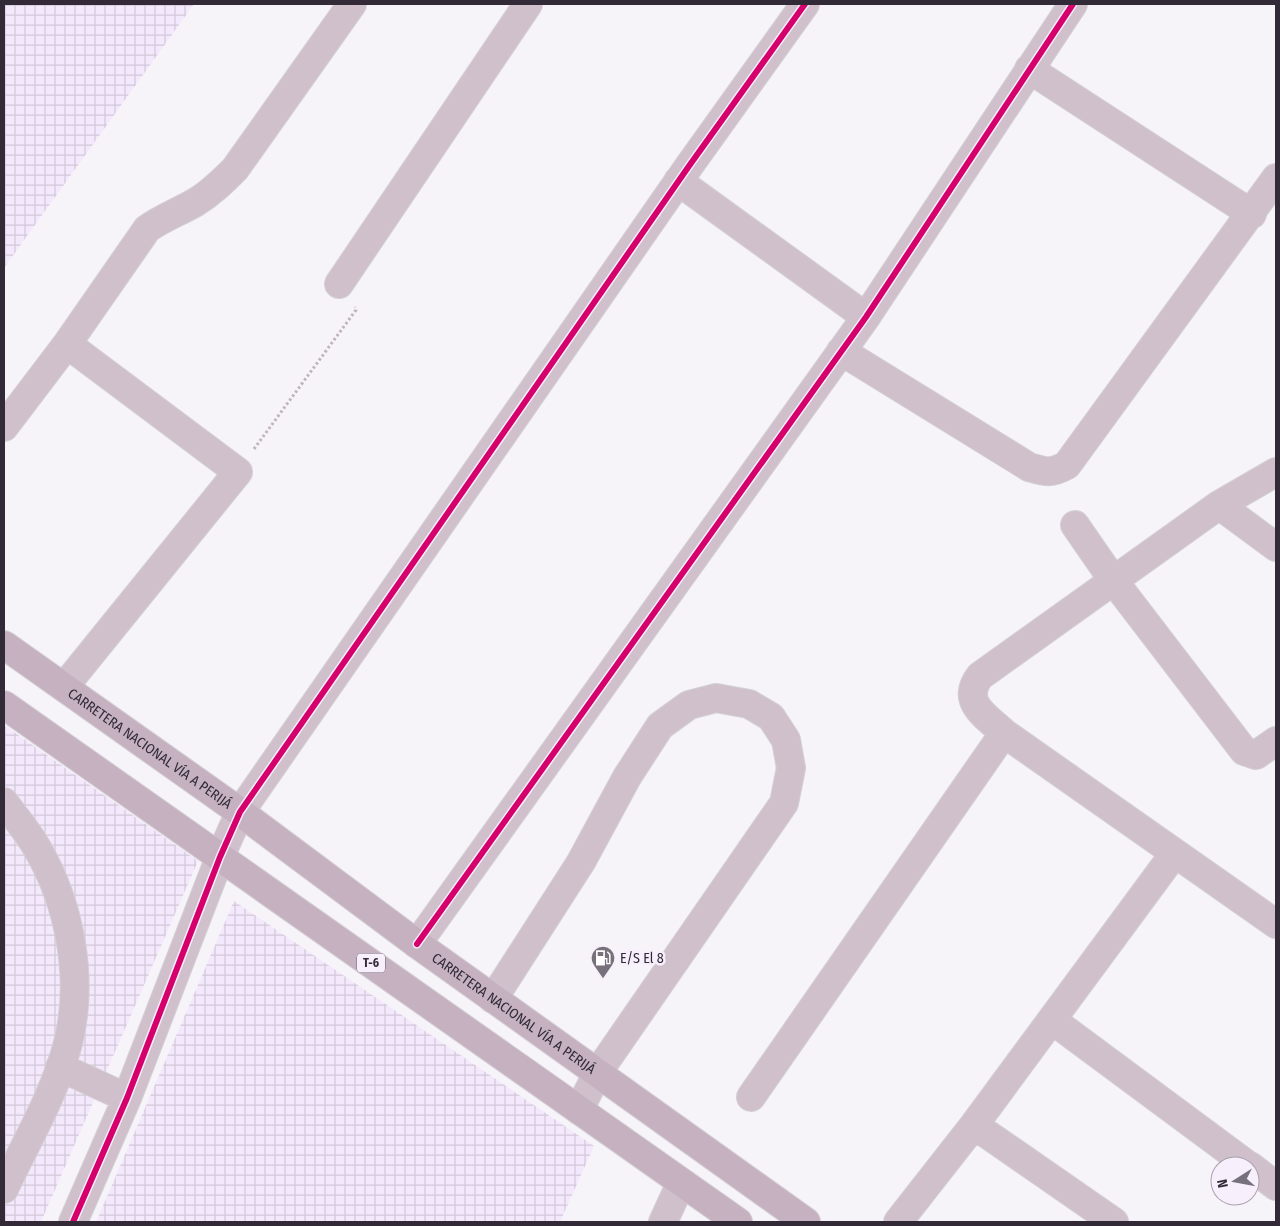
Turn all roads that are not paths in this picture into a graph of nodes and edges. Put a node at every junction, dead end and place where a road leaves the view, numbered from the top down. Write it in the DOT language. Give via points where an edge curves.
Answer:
graph roads {
  1 [pos="352,4"];
  2 [pos="528,4"];
  3 [pos="805,4"];
  4 [pos="1074,4"];
  5 [pos="1029,69"];
  6 [pos="1276,178"];
  7 [pos="678,181"];
  8 [pos="1252,214"];
  9 [pos="339,284"];
  10 [pos="866,317"];
  11 [pos="67,344"];
  12 [pos="842,351"];
  13 [pos="4,427"];
  14 [pos="1276,472"];
  15 [pos="1219,505"];
  16 [pos="1075,525"];
  17 [pos="1276,547"];
  18 [pos="1113,580"];
  19 [pos="4,645"];
  20 [pos="64,687"];
  21 [pos="4,705"];
  22 [pos="1004,733"];
  23 [pos="1276,741"];
  24 [pos="4,802"];
  25 [pos="240,812"];
  26 [pos="1174,854"];
  27 [pos="220,857"];
  28 [pos="1276,924"];
  29 [pos="417,944"];
  30 [pos="493,999"];
  31 [pos="1052,1020"];
  32 [pos="60,1067"];
  33 [pos="598,1072"];
  34 [pos="751,1097"];
  35 [pos="127,1098"];
  36 [pos="579,1110"];
  37 [pos="974,1125"];
  38 [pos="1236,1156"];
  39 [pos="1260,1174"];
  40 [pos="681,1182"];
  41 [pos="1276,1186"];
  42 [pos="4,1189"];
  43 [pos="73,1222"];
  44 [pos="663,1222"];
  45 [pos="738,1222"];
  46 [pos="806,1222"];
  47 [pos="898,1222"];
  48 [pos="1114,1222"];
  1 -- 11 [label="street" via="236,168 195,203 162,218 147,229"];
  2 -- 9 [label="street"];
  3 -- 7 [label="street"];
  4 -- 5 [label="street"];
  5 -- 8 [label="street"];
  5 -- 10 [label="street"];
  6 -- 8 [label="street"];
  7 -- 10 [label="street"];
  7 -- 25 [label="street"];
  8 -- 12 [label="street" via="1067,465 1056,472 1029,467"];
  10 -- 12 [label="street"];
  11 -- 13 [label="street"];
  11 -- 20 [label="street" via="238,472"];
  12 -- 29 [label="street"];
  14 -- 15 [label="street"];
  15 -- 17 [label="street"];
  15 -- 18 [label="street"];
  16 -- 18 [label="street"];
  18 -- 22 [label="street" via="980,676 972,686 972,696 979,709"];
  18 -- 23 [label="street" via="1244,751 1256,755"];
  19 -- 20 [label="highway, CARRETERA NACIONAL VÍA A PERIJÁ"];
  20 -- 25 [label="highway, CARRETERA NACIONAL VÍA A PERIJÁ"];
  21 -- 27 [label="highway, T-6"];
  22 -- 26 [label="street"];
  22 -- 34 [label="street"];
  24 -- 32 [label="street" via="37,848 58,892 71,948 75,991 68,1042"];
  25 -- 27 [label="street"];
  25 -- 29 [label="highway, CARRETERA NACIONAL VÍA A PERIJÁ"];
  26 -- 28 [label="street"];
  26 -- 31 [label="street"];
  27 -- 35 [label="street"];
  27 -- 36 [label="highway, T-6"];
  29 -- 30 [label="highway, CARRETERA NACIONAL VÍA A PERIJÁ"];
  30 -- 33 [label="highway, CARRETERA NACIONAL VÍA A PERIJÁ"];
  30 -- 33 [label="street" via="581,862 626,777 660,726 689,705 716,698 749,704 771,717 786,740 791,768 784,803"];
  31 -- 37 [label="street"];
  31 -- 38 [label="street"];
  32 -- 35 [label="street"];
  32 -- 42 [label="street"];
  33 -- 36 [label="street"];
  33 -- 46 [label="highway, CARRETERA NACIONAL VÍA A PERIJÁ"];
  35 -- 43 [label="street"];
  36 -- 40 [label="highway, T-6"];
  37 -- 47 [label="street"];
  37 -- 48 [label="street"];
  39 -- 41 [label="street"];
  40 -- 44 [label="street"];
  40 -- 45 [label="highway, T-6"];
}
